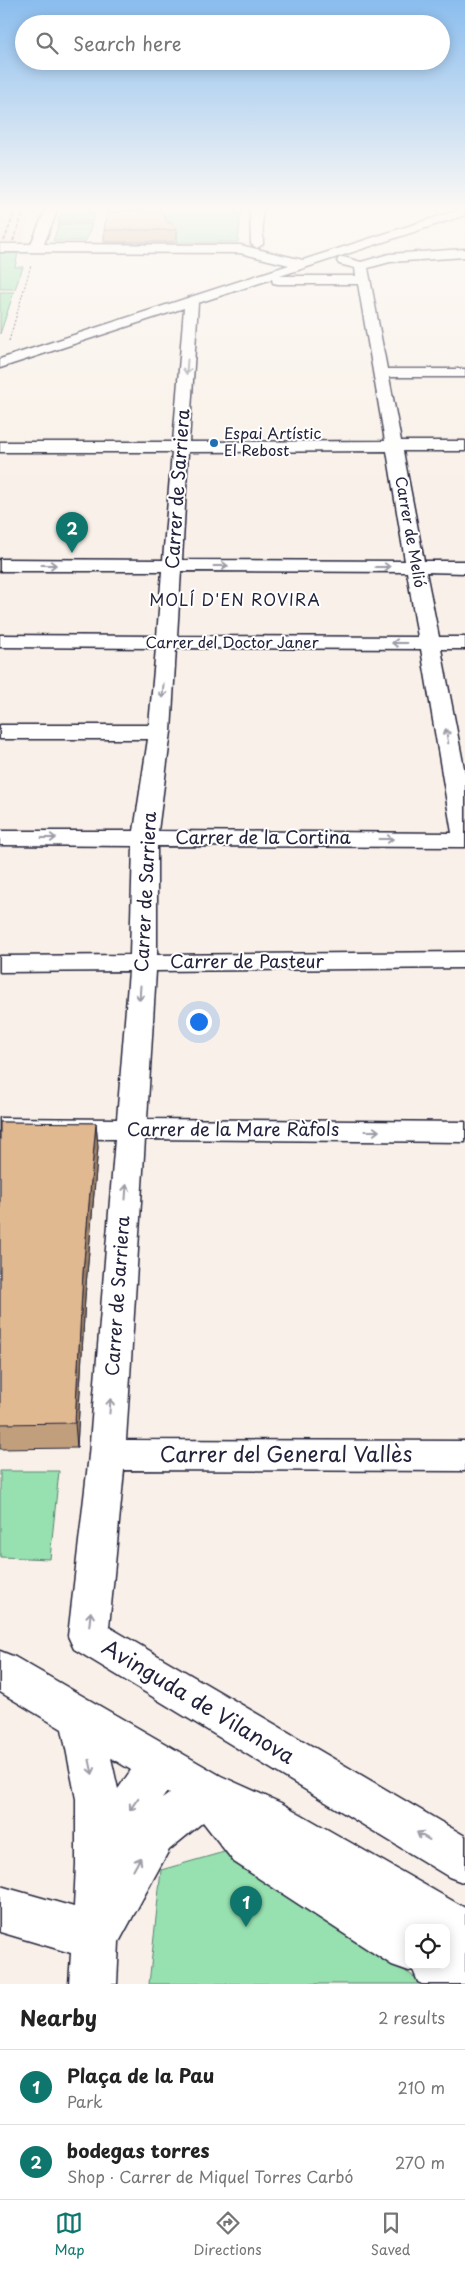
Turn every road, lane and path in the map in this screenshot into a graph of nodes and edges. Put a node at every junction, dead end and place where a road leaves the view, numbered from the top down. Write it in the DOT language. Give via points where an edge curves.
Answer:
graph roads {
  1 [pos="21,299"];
  2 [pos="195,299"];
  3 [pos="367,299"];
  4 [pos="191,300"];
  5 [pos="1,364"];
  6 [pos="381,373"];
  7 [pos="465,373"];
  8 [pos="394,446"];
  9 [pos="465,446"];
  10 [pos="0,447"];
  11 [pos="181,447"];
  12 [pos="0,565"];
  13 [pos="172,566"];
  14 [pos="465,567"];
  15 [pos="416,568"];
  16 [pos="0,641"];
  17 [pos="465,642"];
  18 [pos="166,643"];
  19 [pos="430,643"];
  20 [pos="0,732"];
  21 [pos="160,732"];
  22 [pos="0,838"];
  23 [pos="145,838"];
  24 [pos="465,838"];
  25 [pos="465,960"];
  26 [pos="143,963"];
  27 [pos="0,964"];
  28 [pos="0,1128"];
  29 [pos="130,1129"];
  30 [pos="465,1132"];
  31 [pos="107,1454"];
  32 [pos="465,1456"];
  33 [pos="0,1670"];
  34 [pos="81,1719"];
  35 [pos="161,1764"];
  36 [pos="216,1804"];
  37 [pos="465,1860"];
  38 [pos="99,1864"];
  39 [pos="0,1909"];
  40 [pos="406,1924"];
  41 [pos="465,1934"];
  42 [pos="96,1937"];
  43 [pos="405,1945"];
  44 [pos="450,1950"];
  45 [pos="465,1959"];
  46 [pos="441,1969"];
  47 [pos="93,1984"];
  48 [pos="464,1984"];
  1 -- 5 [label="path"];
  2 -- 4 [label="street"];
  3 -- 6 [label="street, Carrer de Melió"];
  4 -- 5 [label="street"];
  4 -- 11 [label="street, Carrer de Sarriera, one-way"];
  6 -- 7 [label="street"];
  6 -- 8 [label="street, Carrer de Melió"];
  8 -- 9 [label="street"];
  8 -- 11 [label="street"];
  8 -- 15 [label="street, Carrer de Melió"];
  10 -- 11 [label="street"];
  11 -- 13 [label="street, Carrer de Sarriera"];
  12 -- 13 [label="street, one-way"];
  13 -- 15 [label="street, one-way"];
  13 -- 18 [label="street, Carrer de Sarriera"];
  14 -- 15 [label="street"];
  15 -- 19 [label="street, Carrer de Melió"];
  16 -- 18 [label="street, Carrer del Doctor Janer"];
  17 -- 19 [label="street, Carrer del Doctor Janer"];
  19 -- 18 [label="street, Carrer del Doctor Janer, one-way"];
  18 -- 21 [label="street, Carrer de Sarriera, one-way"];
  24 -- 19 [label="street, Carrer de Melió, one-way"];
  20 -- 21 [label="street"];
  21 -- 23 [label="street, Carrer de Sarriera"];
  22 -- 23 [label="street, Carrer de la Cortina, one-way"];
  23 -- 24 [label="street, Carrer de la Cortina, one-way"];
  23 -- 26 [label="street, Carrer de Sarriera"];
  25 -- 26 [label="street, Carrer de Pasteur"];
  26 -- 27 [label="street, Carrer de Pasteur"];
  26 -- 29 [label="street, Carrer de Sarriera, one-way"];
  28 -- 29 [label="street, Carrer de la Mare Ràfols"];
  29 -- 30 [label="street, Carrer de la Mare Ràfols, one-way"];
  31 -- 29 [label="street, Carrer de Sarriera, one-way"];
  31 -- 32 [label="street, Carrer del General Vallès"];
  37 -- 31 [label="street, Avinguda de Vilanova, one-way" via="88,1636"];
  33 -- 34 [label="street"];
  34 -- 35 [label="street"];
  34 -- 38 [label="street, one-way" via="98,1799"];
  35 -- 36 [label="street"];
  35 -- 38 [label="street, one-way" via="120,1823"];
  36 -- 40 [label="street"];
  36 -- 41 [label="street" via="265,1818"];
  42 -- 36 [label="street, one-way" via="153,1835"];
  36 -- 43 [label="street" via="250,1846"];
  38 -- 42 [label="street"];
  39 -- 42 [label="street"];
  42 -- 47 [label="street"];
  44 -- 45 [label="street"];
  46 -- 48 [label="street"];
}
